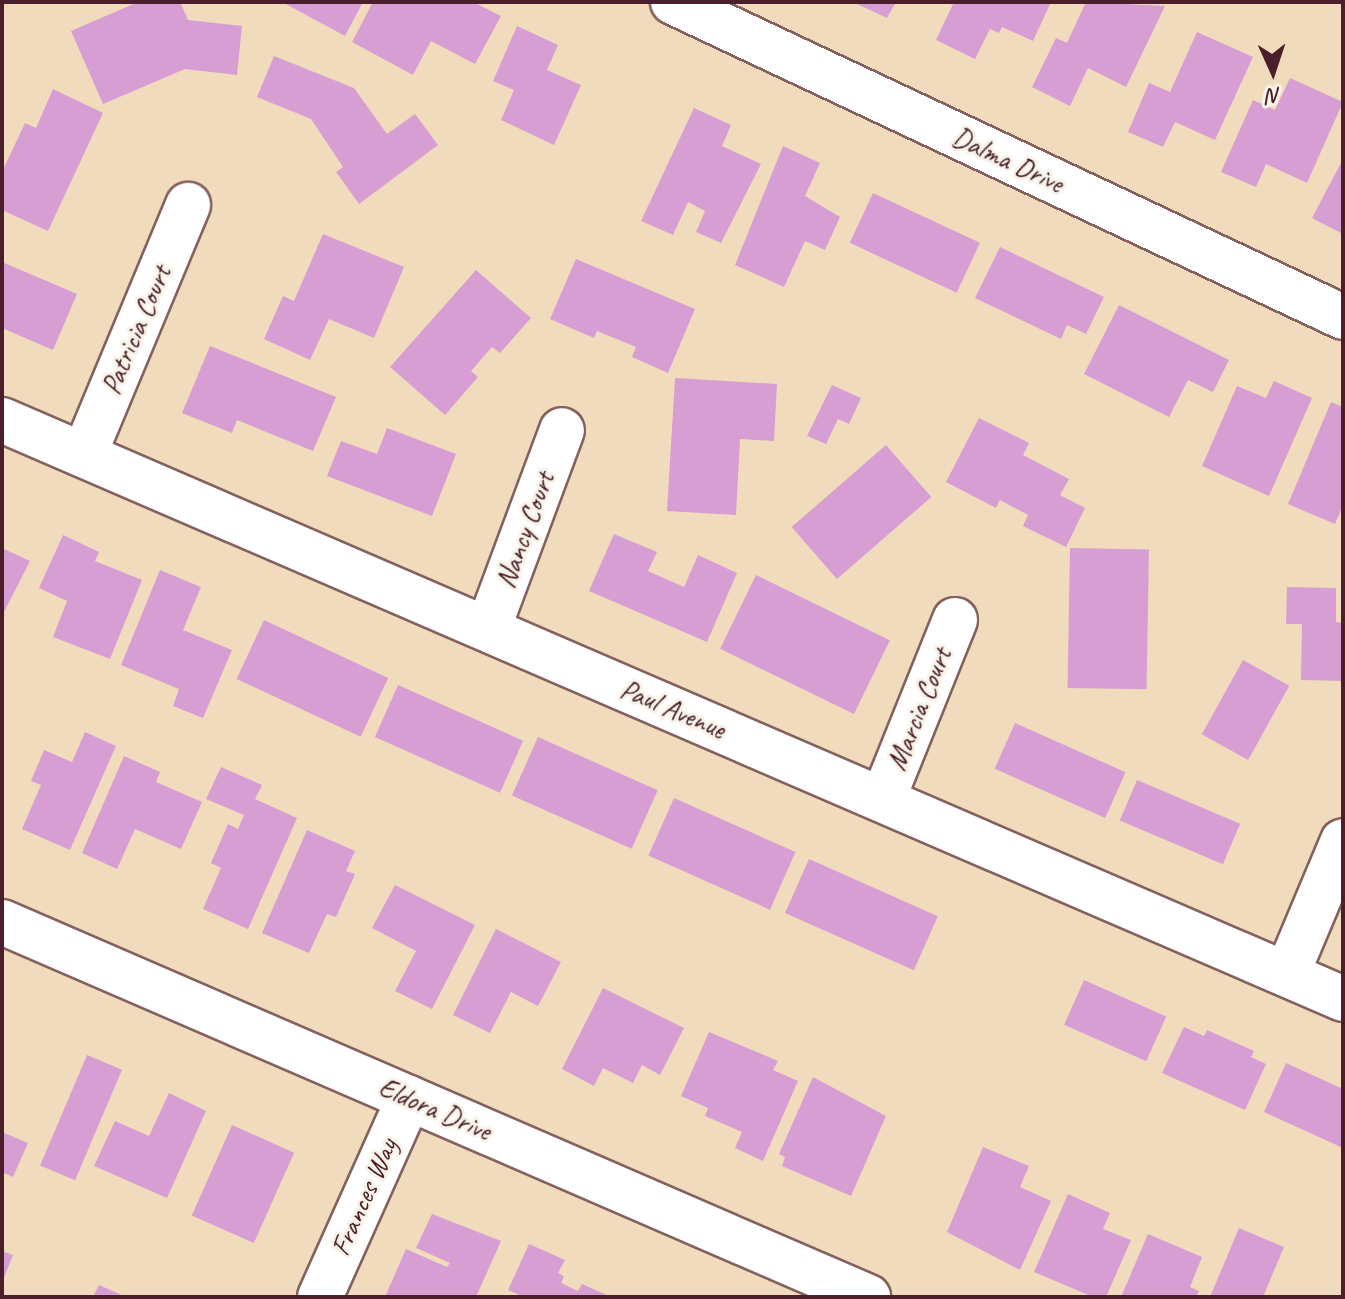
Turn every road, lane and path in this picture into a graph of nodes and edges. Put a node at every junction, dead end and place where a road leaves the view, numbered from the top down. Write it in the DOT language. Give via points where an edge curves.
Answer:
graph roads {
  1 [pos="673,2"];
  2 [pos="188,205"];
  3 [pos="1343,317"];
  4 [pos="2,420"];
  5 [pos="562,430"];
  6 [pos="84,455"];
  7 [pos="955,620"];
  8 [pos="488,629"];
  9 [pos="883,799"];
  10 [pos="1343,841"];
  11 [pos="2,922"];
  12 [pos="1287,974"];
  13 [pos="1343,999"];
  14 [pos="409,1098"];
  15 [pos="320,1297"];
  16 [pos="868,1297"];
  1 -- 3 [label="street, Dalma Drive"];
  2 -- 6 [label="street, Patricia Court"];
  4 -- 6 [label="street, Paul Avenue"];
  5 -- 8 [label="street, Nancy Court"];
  6 -- 8 [label="street, Paul Avenue"];
  7 -- 9 [label="street, Marcia Court"];
  8 -- 9 [label="street, Paul Avenue"];
  9 -- 12 [label="street, Paul Avenue"];
  10 -- 12 [label="street"];
  11 -- 14 [label="street, Eldora Drive"];
  12 -- 13 [label="street, Paul Avenue"];
  14 -- 15 [label="street, Frances Way"];
  14 -- 16 [label="street, Eldora Drive"];
}
